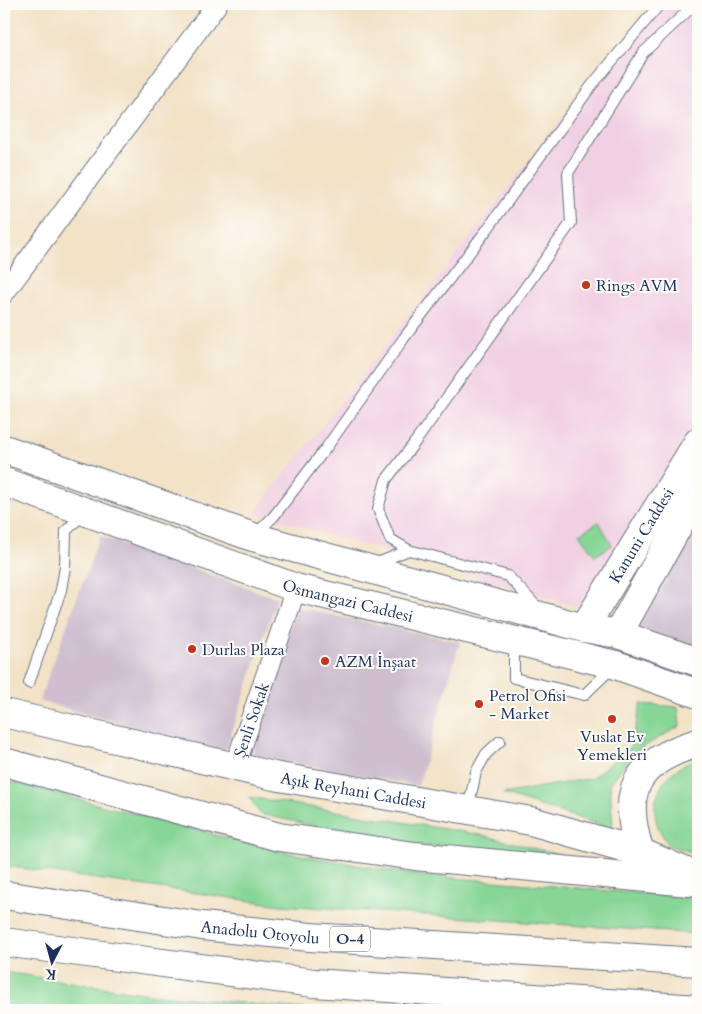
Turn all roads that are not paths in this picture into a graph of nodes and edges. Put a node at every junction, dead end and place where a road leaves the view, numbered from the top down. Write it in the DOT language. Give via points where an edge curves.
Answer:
graph roads {
  1 [pos="217,4"];
  2 [pos="660,4"];
  3 [pos="695,4"];
  4 [pos="4,293"];
  5 [pos="4,435"];
  6 [pos="698,442"];
  7 [pos="4,449"];
  8 [pos="76,474"];
  9 [pos="4,482"];
  10 [pos="698,490"];
  11 [pos="86,512"];
  12 [pos="253,538"];
  13 [pos="409,550"];
  14 [pos="365,568"];
  15 [pos="296,588"];
  16 [pos="548,618"];
  17 [pos="584,628"];
  18 [pos="618,634"];
  19 [pos="514,640"];
  20 [pos="604,662"];
  21 [pos="698,662"];
  22 [pos="29,683"];
  23 [pos="698,694"];
  24 [pos="4,713"];
  25 [pos="500,741"];
  26 [pos="698,743"];
  27 [pos="4,762"];
  28 [pos="235,766"];
  29 [pos="468,810"];
  30 [pos="640,852"];
  31 [pos="698,877"];
  32 [pos="698,883"];
  33 [pos="4,895"];
  34 [pos="4,942"];
  35 [pos="698,962"];
  36 [pos="698,1010"];
  1 -- 4 [label="street"];
  2 -- 12 [label="lane" via="592,85 326,448"];
  3 -- 13 [label="lane" via="643,53 568,173 571,223 386,480 378,510 390,538"];
  5 -- 8 [label="main road" via="61,457"];
  6 -- 17 [label="main road, Kanuni Caddesi"];
  7 -- 8 [label="main road"];
  8 -- 12 [label="main road"];
  9 -- 11 [label="main road, Osmangazi Caddesi"];
  10 -- 18 [label="main road, Kanuni Caddesi"];
  11 -- 15 [label="main road, Osmangazi Caddesi"];
  11 -- 22 [label="lane" via="66,531 61,590"];
  12 -- 14 [label="main road"];
  13 -- 14 [label="lane"];
  13 -- 16 [label="lane" via="508,576"];
  14 -- 16 [label="main road"];
  15 -- 19 [label="main road, Osmangazi Caddesi"];
  15 -- 28 [label="street, Şenli Sokak"];
  16 -- 17 [label="main road"];
  17 -- 18 [label="main road"];
  17 -- 20 [label="main road"];
  18 -- 20 [label="main road, Kanuni Caddesi"];
  18 -- 21 [label="main road"];
  19 -- 20 [label="main road, Osmangazi Caddesi"];
  19 -- 20 [label="lane" via="514,678 584,694"];
  20 -- 23 [label="main road, Osmangazi Caddesi"];
  24 -- 28 [label="main road, Aşık Reyhani Caddesi"];
  25 -- 29 [label="lane" via="486,754 476,772"];
  26 -- 30 [label="main road" via="662,758 639,779 631,797 630,813"];
  27 -- 32 [label="main road" via="279,837 414,856"];
  28 -- 29 [label="main road, Aşık Reyhani Caddesi" via="274,776"];
  29 -- 30 [label="main road, Aşık Reyhani Caddesi" via="531,821"];
  30 -- 31 [label="main road, Aşık Reyhani Caddesi"];
  33 -- 35 [label="main road, Anadolu Otoyolu / O-4" via="202,926 310,937"];
  34 -- 36 [label="main road" via="314,983"];
}
